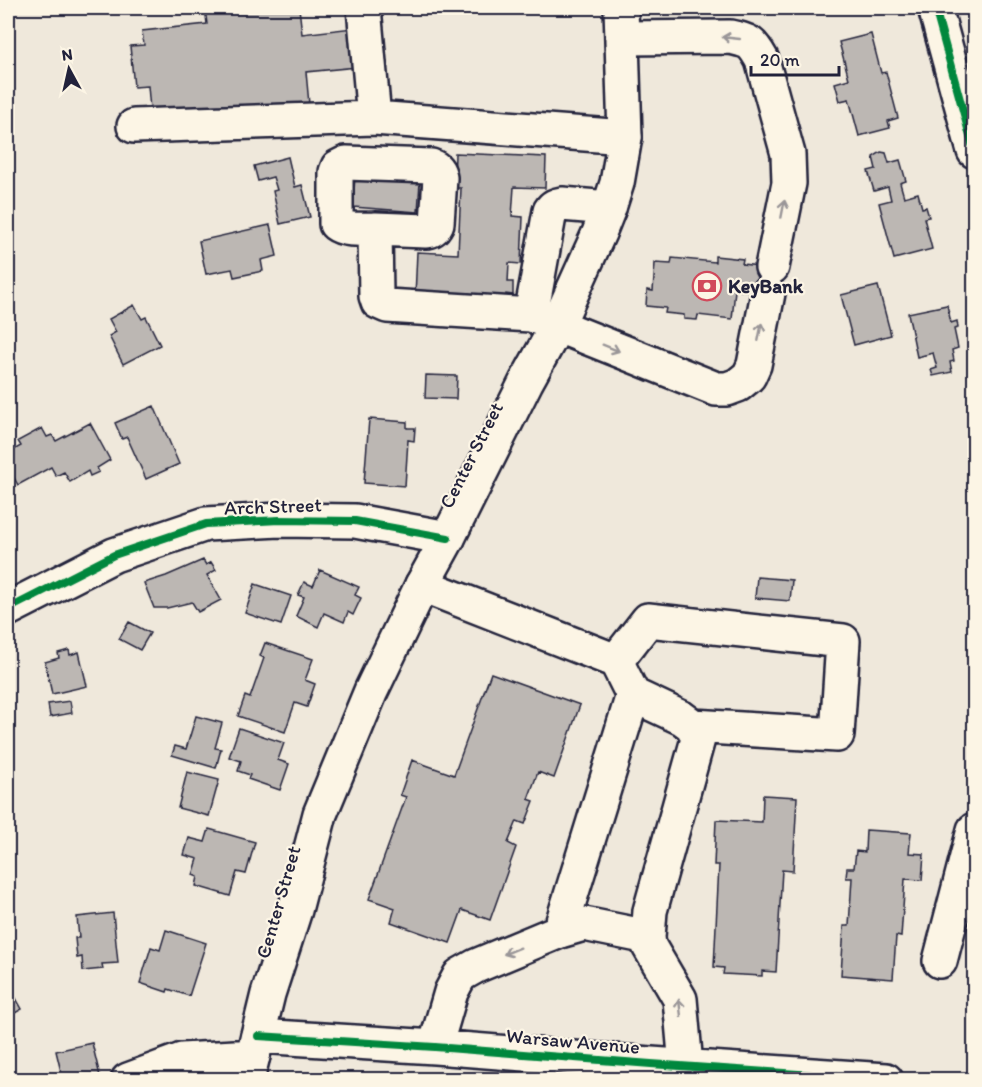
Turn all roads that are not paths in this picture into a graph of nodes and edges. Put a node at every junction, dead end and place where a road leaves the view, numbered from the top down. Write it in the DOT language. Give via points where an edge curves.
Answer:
graph roads {
  1 [pos="364,8"];
  2 [pos="935,8"];
  3 [pos="622,23"];
  4 [pos="374,118"];
  5 [pos="134,126"];
  6 [pos="625,137"];
  7 [pos="975,151"];
  8 [pos="609,208"];
  9 [pos="375,229"];
  10 [pos="544,321"];
  11 [pos="448,538"];
  12 [pos="422,585"];
  13 [pos="8,609"];
  14 [pos="616,661"];
  15 [pos="633,695"];
  16 [pos="693,726"];
  17 [pos="975,830"];
  18 [pos="560,931"];
  19 [pos="648,937"];
  20 [pos="940,961"];
  21 [pos="435,1047"];
  22 [pos="253,1057"];
  23 [pos="686,1066"];
  24 [pos="181,1070"];
  25 [pos="128,1080"];
  26 [pos="886,1080"];
  1 -- 4 [label="street"];
  2 -- 7 [label="street"];
  3 -- 6 [label="street, Center Street"];
  10 -- 3 [label="street, one-way" via="716,389 738,385 754,365 789,183 788,154 762,60 755,46 745,40"];
  4 -- 5 [label="street"];
  4 -- 6 [label="street"];
  6 -- 8 [label="street, Center Street"];
  8 -- 10 [label="street, Center Street" via="599,233"];
  8 -- 10 [label="street" via="562,204 550,211"];
  9 -- 10 [label="street" via="378,302"];
  10 -- 11 [label="street, Center Street" via="526,382"];
  11 -- 12 [label="street, Center Street"];
  11 -- 13 [label="street, Arch Street" via="355,521 206,524 114,555"];
  12 -- 14 [label="street"];
  12 -- 22 [label="street, Center Street" via="371,691 320,814"];
  14 -- 15 [label="street"];
  14 -- 16 [label="street" via="648,620 843,641 837,735"];
  15 -- 16 [label="street"];
  15 -- 18 [label="street"];
  16 -- 19 [label="street" via="698,739 650,911"];
  17 -- 20 [label="street"];
  18 -- 19 [label="street" via="584,924"];
  18 -- 21 [label="street, one-way" via="460,975"];
  23 -- 19 [label="street, one-way" via="680,999 649,946"];
  21 -- 22 [label="street, Warsaw Avenue"];
  21 -- 23 [label="street, Warsaw Avenue"];
  22 -- 24 [label="street, Warsaw Avenue"];
  23 -- 26 [label="street, Warsaw Avenue"];
  24 -- 25 [label="street, Warsaw Avenue"];
}
